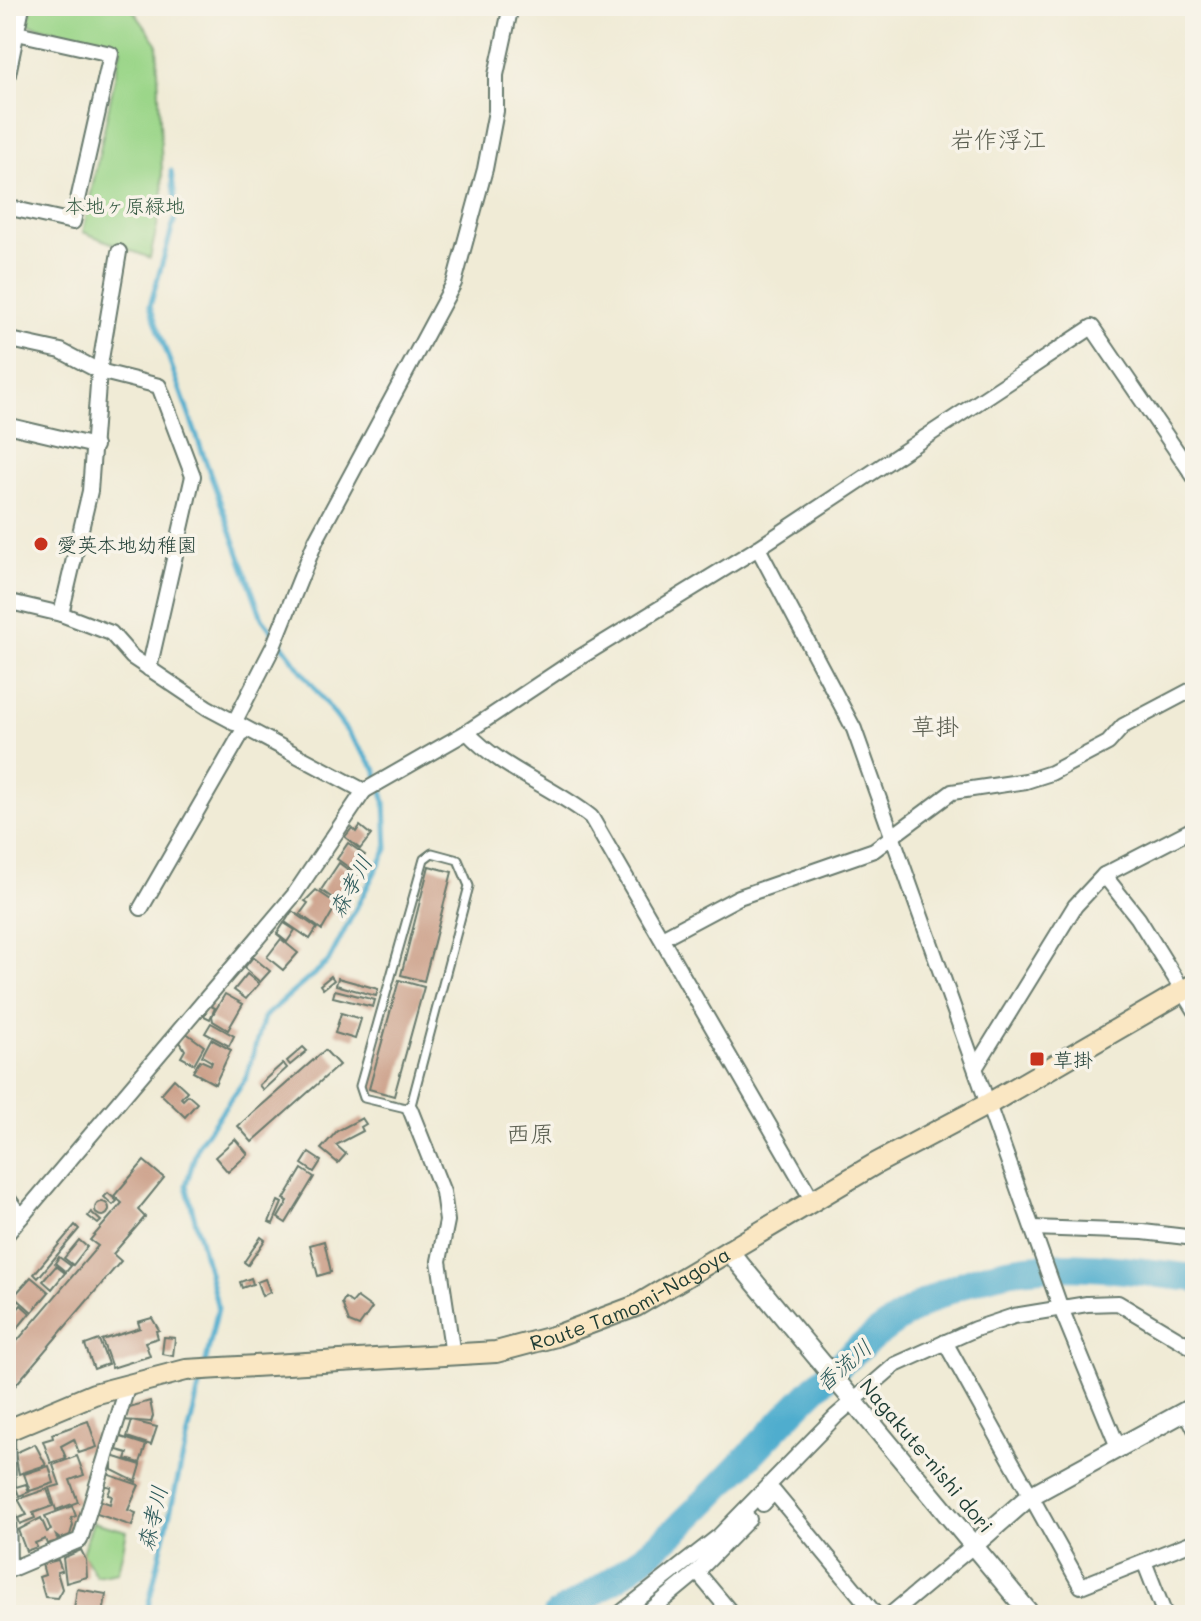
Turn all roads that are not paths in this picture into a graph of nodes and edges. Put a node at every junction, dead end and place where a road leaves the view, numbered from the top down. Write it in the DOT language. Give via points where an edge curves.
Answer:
graph roads {
  1 [pos="22,6"];
  2 [pos="511,6"];
  3 [pos="17,33"];
  4 [pos="6,84"];
  5 [pos="6,207"];
  6 [pos="119,252"];
  7 [pos="6,339"];
  8 [pos="99,371"];
  9 [pos="6,425"];
  10 [pos="95,446"];
  11 [pos="1195,478"];
  12 [pos="758,548"];
  13 [pos="6,601"];
  14 [pos="61,614"];
  15 [pos="149,669"];
  16 [pos="1195,688"];
  17 [pos="239,726"];
  18 [pos="467,732"];
  19 [pos="367,789"];
  20 [pos="1195,828"];
  21 [pos="892,839"];
  22 [pos="1104,875"];
  23 [pos="141,908"];
  24 [pos="662,938"];
  25 [pos="1188,988"];
  26 [pos="1195,1010"];
  27 [pos="977,1065"];
  28 [pos="990,1103"];
  29 [pos="410,1109"];
  30 [pos="6,1196"];
  31 [pos="814,1203"];
  32 [pos="21,1217"];
  33 [pos="1034,1231"];
  34 [pos="6,1235"];
  35 [pos="1195,1238"];
  36 [pos="728,1250"];
  37 [pos="1060,1303"];
  38 [pos="945,1342"];
  39 [pos="1195,1349"];
  40 [pos="453,1355"];
  41 [pos="128,1385"];
  42 [pos="851,1397"];
  43 [pos="1190,1409"];
  44 [pos="1195,1429"];
  45 [pos="7,1430"];
  46 [pos="1118,1447"];
  47 [pos="1030,1496"];
  48 [pos="1195,1541"];
  49 [pos="974,1545"];
  50 [pos="1145,1564"];
  51 [pos="697,1572"];
  52 [pos="618,1615"];
  53 [pos="645,1615"];
  54 [pos="733,1615"];
  55 [pos="876,1615"];
  56 [pos="890,1615"];
  57 [pos="1031,1615"];
  58 [pos="1165,1615"];
  1 -- 3 [label="street"];
  2 -- 17 [label="street" via="485,169 454,283 316,540"];
  3 -- 4 [label="street"];
  3 -- 5 [label="street" via="111,54 73,222"];
  6 -- 8 [label="street"];
  7 -- 8 [label="street" via="61,351"];
  8 -- 10 [label="street"];
  8 -- 15 [label="street" via="159,386 193,476"];
  9 -- 10 [label="street"];
  10 -- 14 [label="street" via="90,491"];
  11 -- 12 [label="street" via="1092,327"];
  12 -- 18 [label="street"];
  12 -- 21 [label="street" via="854,729"];
  13 -- 14 [label="street"];
  14 -- 15 [label="street" via="111,633"];
  15 -- 17 [label="street"];
  16 -- 21 [label="street" via="1051,773 952,792"];
  17 -- 19 [label="street"];
  17 -- 23 [label="street"];
  18 -- 19 [label="street"];
  18 -- 24 [label="street" via="492,755 591,817"];
  19 -- 32 [label="street" via="294,895"];
  20 -- 22 [label="street"];
  21 -- 24 [label="street" via="739,897"];
  21 -- 27 [label="street"];
  22 -- 25 [label="street"];
  22 -- 27 [label="street" via="1059,929"];
  24 -- 31 [label="street"];
  25 -- 26 [label="street"];
  25 -- 28 [label="main road, Route Tamomi-Nagoya"];
  27 -- 28 [label="street"];
  28 -- 31 [label="main road, Route Tamomi-Nagoya"];
  28 -- 33 [label="street"];
  29 -- 29 [label="lane" via="469,886 458,860 432,853 424,859 360,1086 364,1098"];
  29 -- 40 [label="street" via="443,1192 447,1221 439,1261"];
  30 -- 32 [label="street"];
  31 -- 36 [label="main road, Route Tamomi-Nagoya"];
  32 -- 34 [label="street"];
  33 -- 35 [label="street"];
  33 -- 37 [label="street"];
  36 -- 40 [label="main road, Route Tamomi-Nagoya" via="636,1306 556,1336 496,1352"];
  36 -- 42 [label="street, Nagakute-nishi dori"];
  37 -- 38 [label="street"];
  37 -- 39 [label="street" via="1118,1303"];
  37 -- 46 [label="street"];
  38 -- 42 [label="street" via="895,1365"];
  38 -- 47 [label="street"];
  40 -- 41 [label="main road, Route Tamomi-Nagoya" via="186,1370"];
  41 -- 45 [label="main road, Route Tamomi-Nagoya"];
  41 -- 45 [label="street" via="80,1540 9,1570"];
  42 -- 49 [label="street, Nagakute-nishi dori"];
  42 -- 52 [label="street" via="719,1536"];
  43 -- 44 [label="street"];
  43 -- 46 [label="street"];
  46 -- 47 [label="street"];
  47 -- 49 [label="street"];
  47 -- 50 [label="street" via="1081,1586"];
  48 -- 50 [label="street"];
  49 -- 56 [label="street"];
  49 -- 57 [label="street, Nagakute-nishi dori"];
  50 -- 58 [label="street"];
  51 -- 53 [label="street"];
  51 -- 54 [label="street"];
  51 -- 55 [label="street" via="774,1492"];
}
